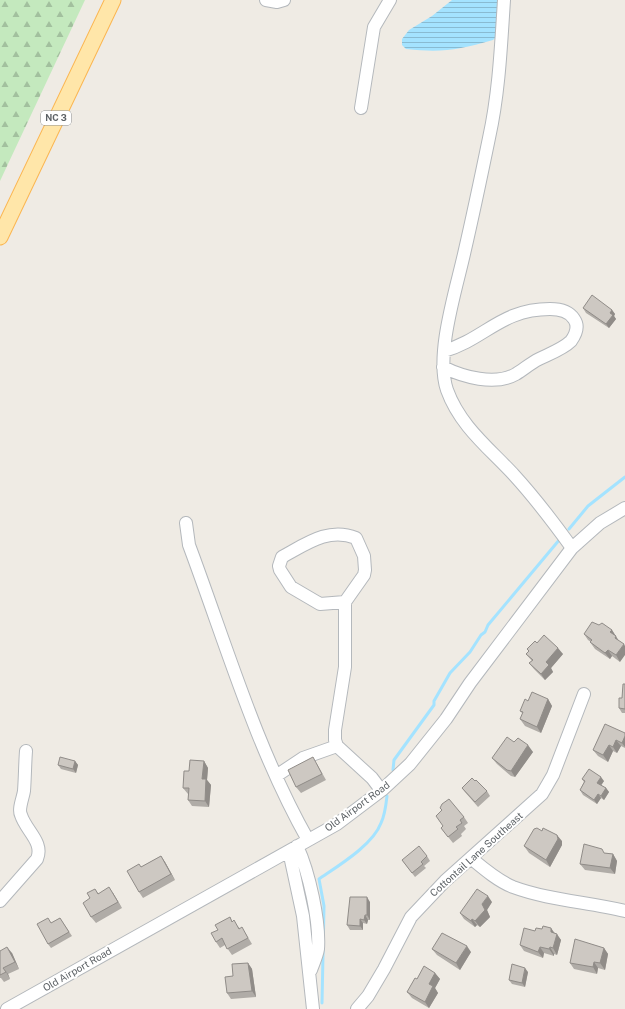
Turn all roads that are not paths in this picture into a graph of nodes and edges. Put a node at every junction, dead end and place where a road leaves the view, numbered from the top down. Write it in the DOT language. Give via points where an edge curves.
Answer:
graph roads {
  1 [pos="113,0"];
  2 [pos="266,0"];
  3 [pos="284,0"];
  4 [pos="390,0"];
  5 [pos="504,0"];
  6 [pos="360,108"];
  7 [pos="0,236"];
  8 [pos="444,351"];
  9 [pos="443,367"];
  10 [pos="625,508"];
  11 [pos="186,523"];
  12 [pos="572,548"];
  13 [pos="345,602"];
  14 [pos="584,694"];
  15 [pos="337,746"];
  16 [pos="26,751"];
  17 [pos="276,776"];
  18 [pos="381,790"];
  19 [pos="298,846"];
  20 [pos="472,859"];
  21 [pos="0,901"];
  22 [pos="625,911"];
  23 [pos="7,1009"];
  24 [pos="313,1009"];
  25 [pos="357,1009"];
  1 -- 7 [label="main road, NC 3"];
  2 -- 3 [label="street"];
  4 -- 6 [label="street" via="374,27"];
  5 -- 8 [label="street" via="501,47 489,139"];
  8 -- 9 [label="street"];
  8 -- 9 [label="street" via="458,347 498,322 527,311 558,309 573,317 577,323 569,342 515,375 488,379"];
  9 -- 12 [label="street" via="447,390 461,418 480,441 514,474"];
  10 -- 12 [label="street, Old Airport Road" via="600,523"];
  11 -- 17 [label="street" via="189,545 246,703"];
  12 -- 18 [label="street, Old Airport Road" via="470,683 442,725 410,764"];
  13 -- 13 [label="street" via="365,570 364,556 356,538 326,534 282,557 280,570 291,587 320,604"];
  13 -- 15 [label="street" via="345,667 334,730"];
  14 -- 20 [label="street, Cottontail Lane Southeast" via="556,769 542,794"];
  15 -- 17 [label="street" via="303,758"];
  15 -- 18 [label="street" via="372,778"];
  16 -- 21 [label="street" via="20,814 29,833 37,841 40,852 37,859"];
  17 -- 19 [label="street"];
  18 -- 19 [label="street, Old Airport Road" via="337,824"];
  19 -- 23 [label="street, Old Airport Road"];
  19 -- 24 [label="street" via="307,871 316,924 318,950 310,975"];
  20 -- 22 [label="street" via="512,886 556,898"];
  20 -- 25 [label="street, Cottontail Lane Southeast" via="445,881 411,917 368,996"];
}
